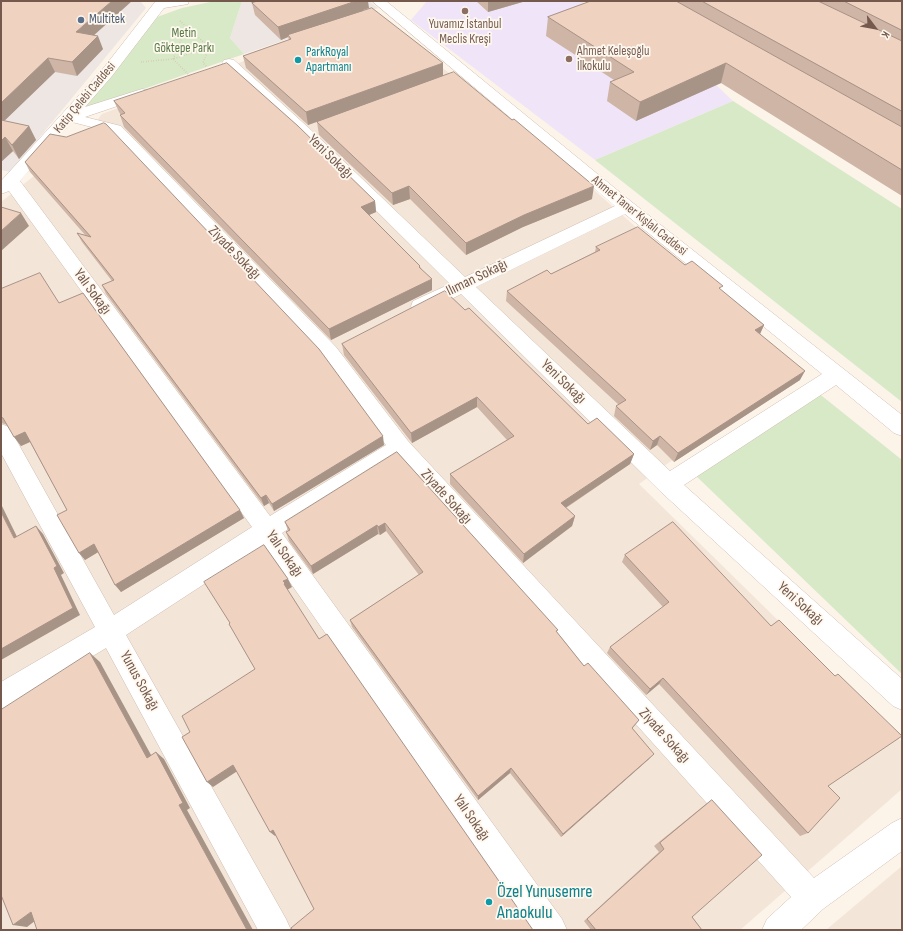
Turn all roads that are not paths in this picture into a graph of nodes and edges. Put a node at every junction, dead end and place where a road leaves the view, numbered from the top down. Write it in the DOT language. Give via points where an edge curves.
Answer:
graph roads {
  1 [pos="183,1"];
  2 [pos="159,3"];
  3 [pos="379,8"];
  4 [pos="190,76"];
  5 [pos="153,89"];
  6 [pos="70,117"];
  7 [pos="4,183"];
  8 [pos="627,207"];
  9 [pos="463,284"];
  10 [pos="407,313"];
  11 [pos="836,375"];
  12 [pos="902,427"];
  13 [pos="1,433"];
  14 [pos="400,446"];
  15 [pos="668,484"];
  16 [pos="267,530"];
  17 [pos="111,631"];
  18 [pos="1,697"];
  19 [pos="902,697"];
  20 [pos="902,833"];
  21 [pos="812,898"];
  22 [pos="275,930"];
  23 [pos="551,930"];
  24 [pos="778,930"];
  1 -- 2 [label="street"];
  2 -- 6 [label="street, Katip Çelebi Caddesi" via="114,64"];
  3 -- 8 [label="street, Ahmet Taner Kışlalı Caddesi" via="460,76"];
  4 -- 9 [label="street, Yeni Sokağı" via="236,60 314,131"];
  5 -- 6 [label="street"];
  6 -- 7 [label="street, Katip Çelebi Caddesi"];
  6 -- 14 [label="street, Ziyade Sokağı" via="116,129 336,348"];
  7 -- 16 [label="street, Yalı Sokağı"];
  8 -- 9 [label="street, Ilıman Sokağı"];
  8 -- 11 [label="street, Ahmet Taner Kışlalı Caddesi"];
  9 -- 10 [label="street, Ilıman Sokağı"];
  9 -- 15 [label="street, Yeni Sokağı"];
  11 -- 12 [label="street, Ahmet Taner Kışlalı Caddesi"];
  11 -- 15 [label="street"];
  13 -- 17 [label="street, Yunus Sokağı"];
  14 -- 16 [label="street"];
  14 -- 21 [label="street, Ziyade Sokağı"];
  15 -- 19 [label="street, Yeni Sokağı"];
  16 -- 17 [label="street"];
  16 -- 23 [label="street, Yalı Sokağı"];
  17 -- 18 [label="street"];
  17 -- 22 [label="street, Yunus Sokağı"];
  20 -- 21 [label="street"];
  21 -- 24 [label="street"];
}
